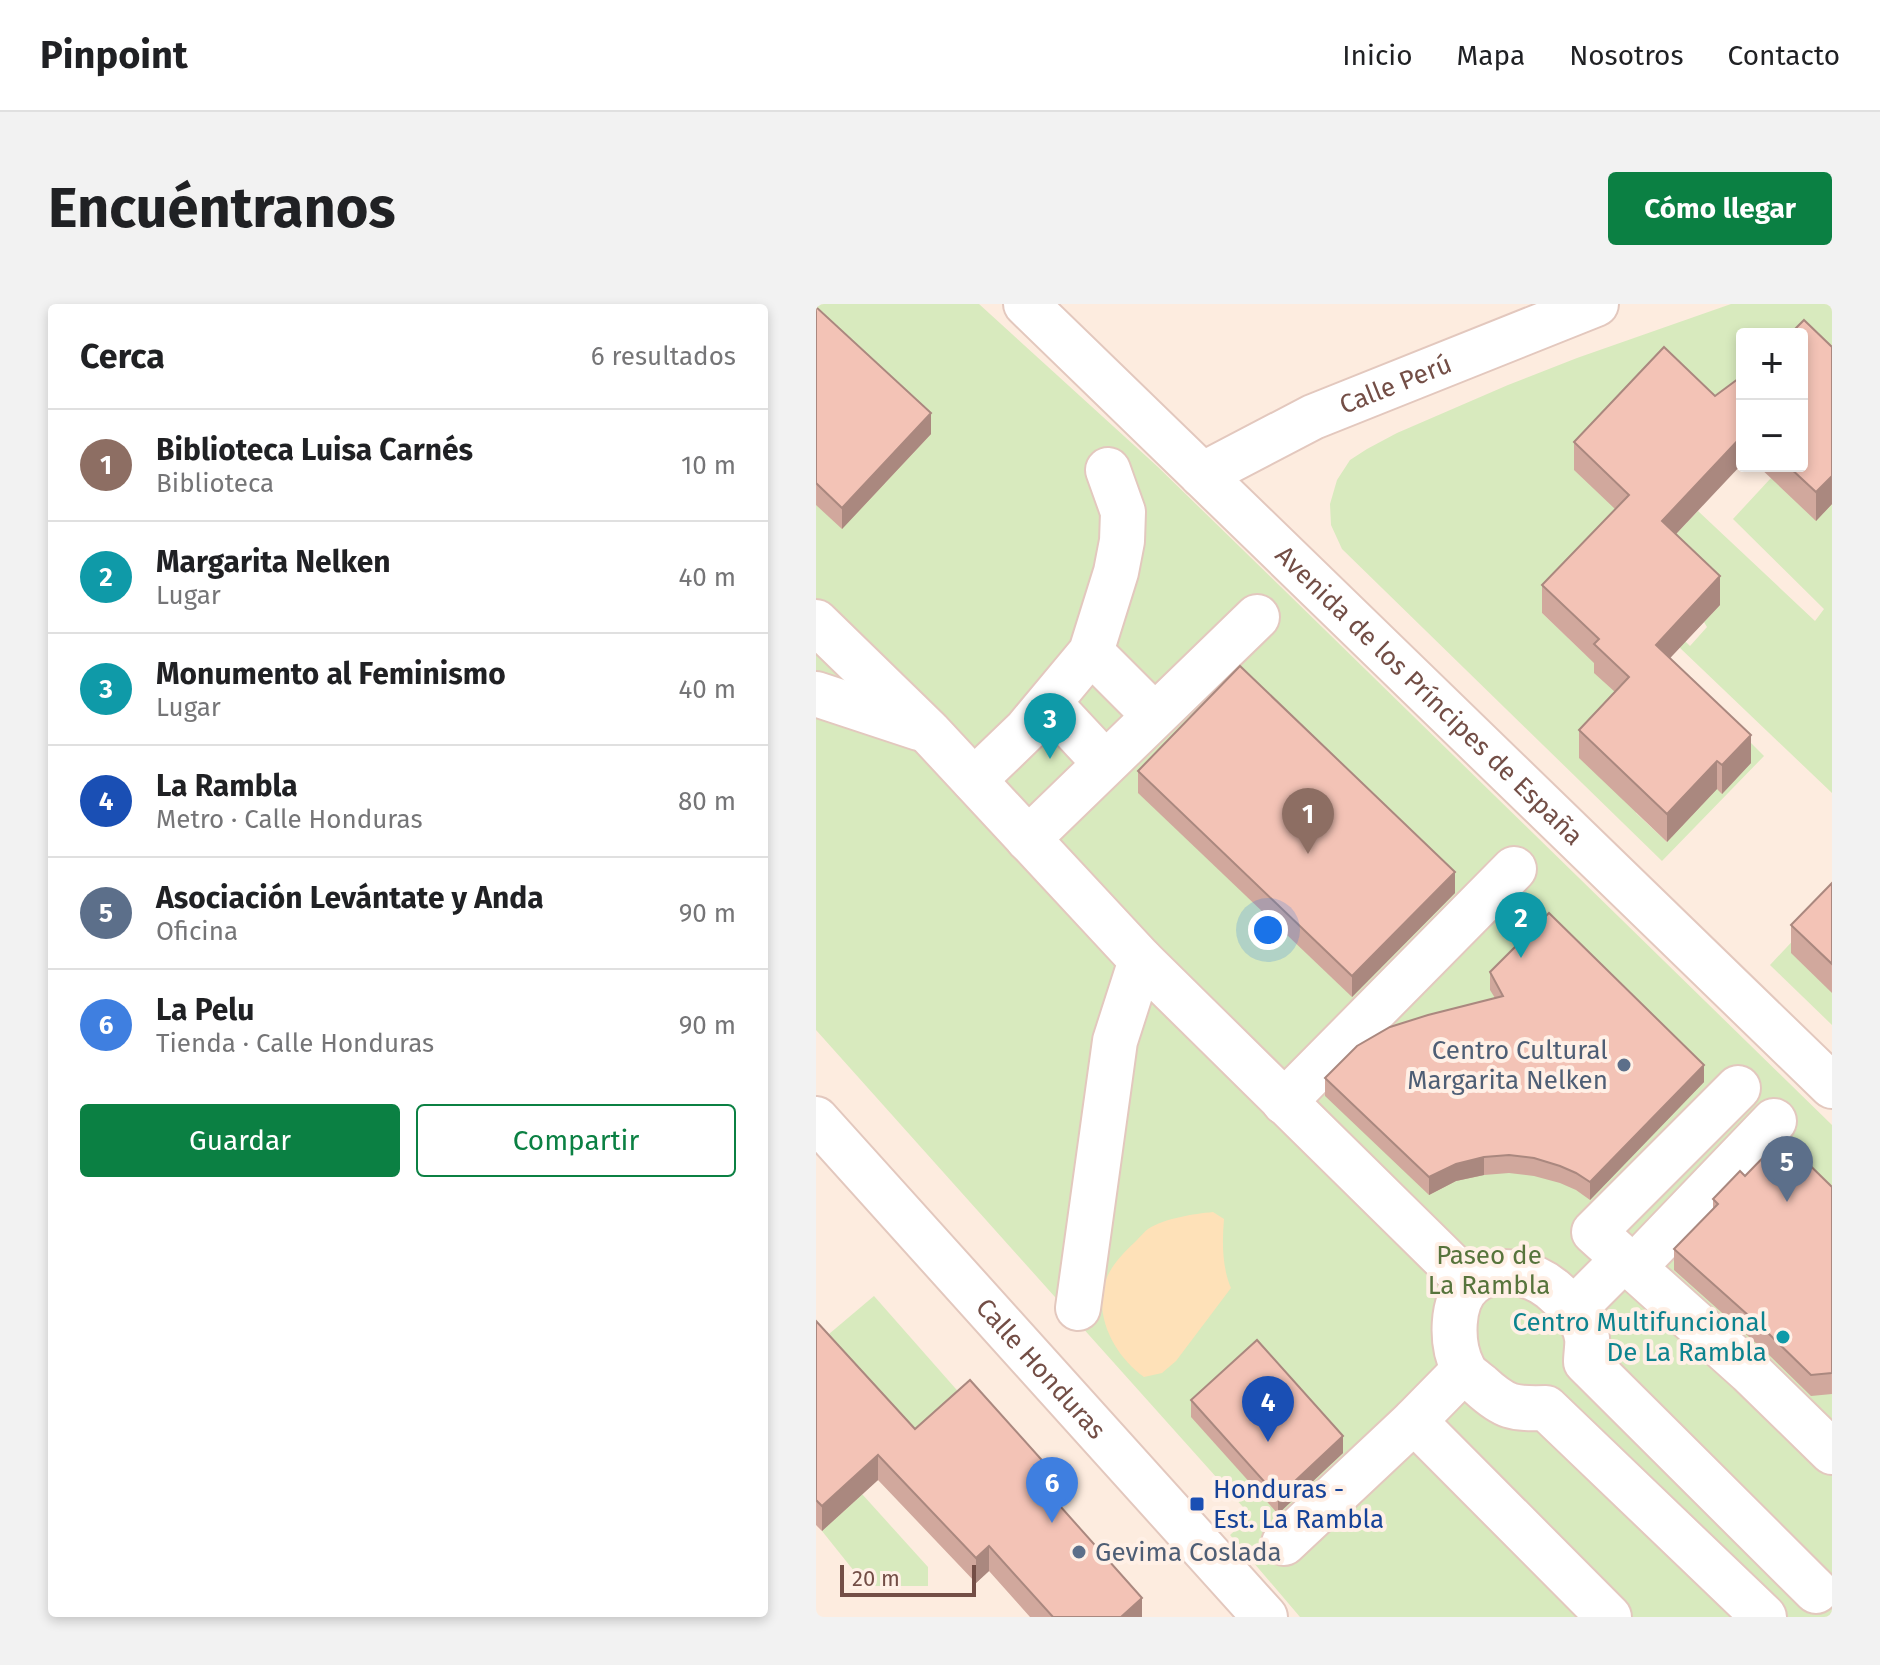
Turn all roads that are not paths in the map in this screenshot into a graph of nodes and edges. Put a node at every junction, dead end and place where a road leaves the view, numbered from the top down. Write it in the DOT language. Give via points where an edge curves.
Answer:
graph roads {
  1 [pos="1026,304"];
  2 [pos="1596,304"];
  3 [pos="1108,470"];
  4 [pos="1202,475"];
  5 [pos="1257,617"];
  6 [pos="816,622"];
  7 [pos="1091,652"];
  8 [pos="816,694"];
  9 [pos="1050,704"];
  10 [pos="1154,715"];
  11 [pos="929,732"];
  12 [pos="1105,763"];
  13 [pos="974,780"];
  14 [pos="1028,839"];
  15 [pos="1514,869"];
  16 [pos="1141,960"];
  17 [pos="1832,1086"];
  18 [pos="1738,1088"];
  19 [pos="1284,1102"];
  20 [pos="816,1119"];
  21 [pos="1774,1121"];
  22 [pos="1629,1263"];
  23 [pos="1470,1284"];
  24 [pos="1078,1308"];
  25 [pos="1574,1309"];
  26 [pos="1463,1371"];
  27 [pos="1414,1421"];
  28 [pos="1832,1452"];
  29 [pos="1284,1543"];
  30 [pos="1813,1594"];
  31 [pos="1265,1617"];
  32 [pos="1609,1617"];
  33 [pos="1764,1617"];
  1 -- 4 [label="street, Avenida de los Príncipes de España"];
  2 -- 4 [label="street, Calle Perú" via="1313,417"];
  3 -- 7 [label="street" via="1123,512 1122,541"];
  4 -- 17 [label="street, Avenida de los Príncipes de España"];
  5 -- 10 [label="street"];
  6 -- 11 [label="street"];
  7 -- 9 [label="street"];
  7 -- 10 [label="street"];
  8 -- 11 [label="street"];
  9 -- 12 [label="street"];
  9 -- 13 [label="street"];
  10 -- 12 [label="street"];
  11 -- 13 [label="street"];
  12 -- 14 [label="street"];
  13 -- 14 [label="street"];
  14 -- 16 [label="street"];
  15 -- 19 [label="street"];
  16 -- 19 [label="street"];
  16 -- 24 [label="street" via="1115,1041"];
  18 -- 22 [label="street" via="1594,1232"];
  19 -- 23 [label="street"];
  20 -- 31 [label="street, Calle Honduras"];
  21 -- 22 [label="street"];
  22 -- 25 [label="street"];
  22 -- 28 [label="street"];
  23 -- 25 [label="street" via="1486,1275 1527,1275"];
  23 -- 26 [label="street" via="1454,1320"];
  25 -- 30 [label="street" via="1587,1336 1586,1362"];
  26 -- 27 [label="street"];
  26 -- 33 [label="street" via="1497,1400 1518,1409 1546,1408"];
  27 -- 29 [label="street"];
  27 -- 32 [label="street"];
}
